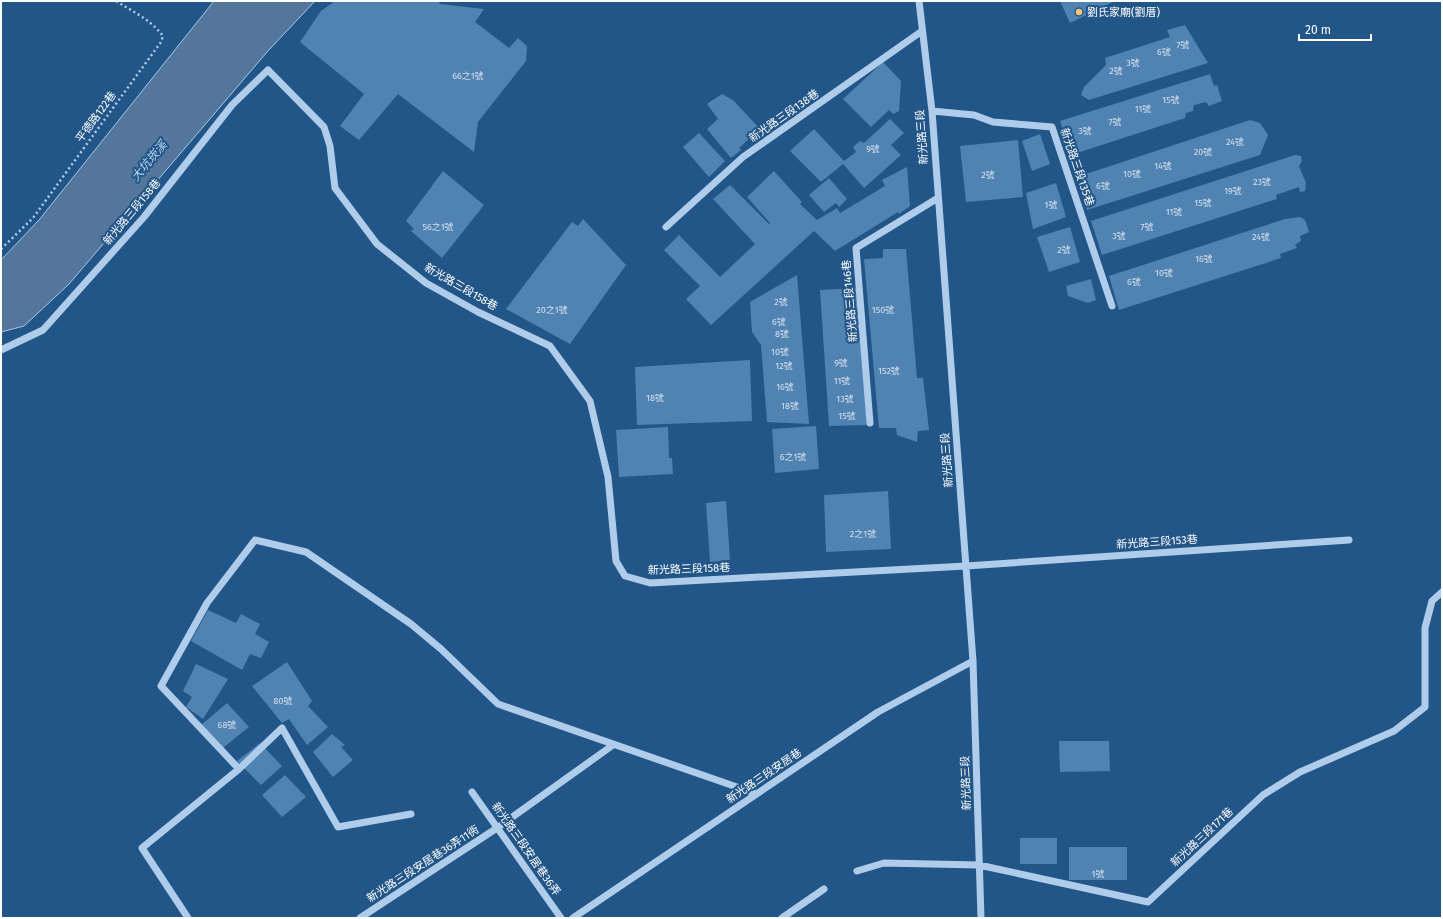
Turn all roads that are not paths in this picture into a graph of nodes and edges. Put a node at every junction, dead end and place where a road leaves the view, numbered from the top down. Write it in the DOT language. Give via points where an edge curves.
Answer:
graph roads {
  1 [pos="919,1"];
  2 [pos="922,31"];
  3 [pos="932,112"];
  4 [pos="938,198"];
  5 [pos="666,227"];
  6 [pos="1112,306"];
  7 [pos="1,350"];
  8 [pos="870,423"];
  9 [pos="1349,540"];
  10 [pos="966,566"];
  11 [pos="1442,592"];
  12 [pos="973,661"];
  13 [pos="613,745"];
  14 [pos="239,769"];
  15 [pos="472,792"];
  16 [pos="757,794"];
  17 [pos="411,814"];
  18 [pos="497,828"];
  19 [pos="979,865"];
  20 [pos="857,871"];
  21 [pos="824,889"];
  22 [pos="188,918"];
  23 [pos="360,918"];
  24 [pos="561,918"];
  25 [pos="573,918"];
  26 [pos="782,918"];
  27 [pos="981,918"];
  1 -- 2 [label="street, 新光路三段"];
  2 -- 3 [label="street, 新光路三段"];
  2 -- 5 [label="street, 新光路三段138巷" via="744,157"];
  3 -- 4 [label="street, 新光路三段"];
  3 -- 6 [label="street, 新光路三段135巷" via="974,116 993,122 1052,127"];
  4 -- 8 [label="street, 新光路三段146巷" via="856,248"];
  4 -- 10 [label="street, 新光路三段"];
  7 -- 10 [label="street, 新光路三段158巷" via="43,330 144,216 232,105 268,70 324,127 330,146 335,188 377,244 426,283 478,312 550,346 590,401 608,477 616,561 626,576 650,583"];
  9 -- 10 [label="street, 新光路三段153巷"];
  10 -- 12 [label="street, 新光路三段"];
  11 -- 19 [label="street, 新光路三段171巷" via="1432,601 1425,628 1425,707 1394,731 1300,772 1263,795 1148,902"];
  12 -- 16 [label="street, 新光路三段安居巷" via="878,712"];
  12 -- 19 [label="street, 新光路三段"];
  13 -- 14 [label="street" via="498,704 411,624 306,552 255,540 207,603 161,686"];
  13 -- 16 [label="street"];
  13 -- 18 [label="street, 新光路三段安居巷36弄11衖"];
  14 -- 17 [label="street" via="282,728 338,827"];
  14 -- 22 [label="street" via="142,848"];
  15 -- 18 [label="street, 新光路三段安居巷36弄"];
  16 -- 25 [label="street, 新光路三段安居巷"];
  18 -- 23 [label="street, 新光路三段安居巷36弄11衖"];
  18 -- 24 [label="street, 新光路三段安居巷36弄"];
  19 -- 20 [label="street, 新光路三段171巷" via="884,863"];
  19 -- 27 [label="street, 新光路三段"];
  21 -- 26 [label="street"];
}
